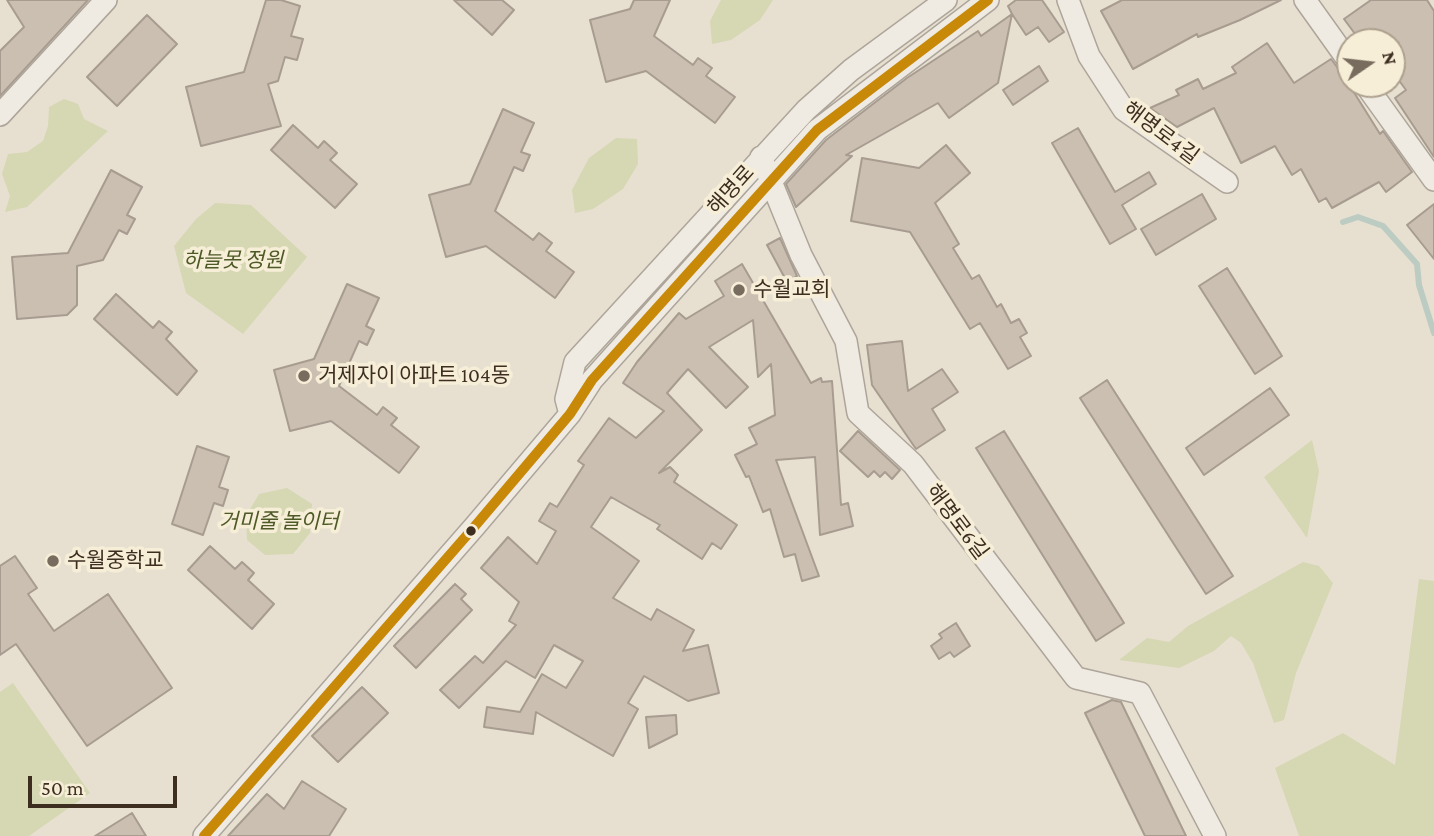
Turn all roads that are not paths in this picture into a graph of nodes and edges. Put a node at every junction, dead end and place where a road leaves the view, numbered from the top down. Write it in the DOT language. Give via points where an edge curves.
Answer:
graph roads {
  1 [pos="106,0"];
  2 [pos="946,0"];
  3 [pos="988,0"];
  4 [pos="1068,0"];
  5 [pos="1305,0"];
  6 [pos="1336,43"];
  7 [pos="1375,98"];
  8 [pos="0,115"];
  9 [pos="761,157"];
  10 [pos="1434,180"];
  11 [pos="771,181"];
  12 [pos="1227,182"];
  13 [pos="570,414"];
  14 [pos="204,836"];
  15 [pos="1215,836"];
  1 -- 8 [label="street"];
  2 -- 9 [label="street, 해명로" via="851,70"];
  3 -- 11 [label="street, 해명로" via="817,130"];
  4 -- 12 [label="street, 해명로4길" via="1089,57 1124,110"];
  5 -- 6 [label="street"];
  7 -- 10 [label="street"];
  9 -- 11 [label="street, 해명로6길"];
  9 -- 13 [label="street, 해명로" via="575,362 566,400"];
  11 -- 13 [label="street, 해명로" via="592,380"];
  11 -- 15 [label="street, 해명로6길" via="801,255 845,341 858,413 913,464 1076,678 1140,693"];
  13 -- 14 [label="street, 해명로"];
}
